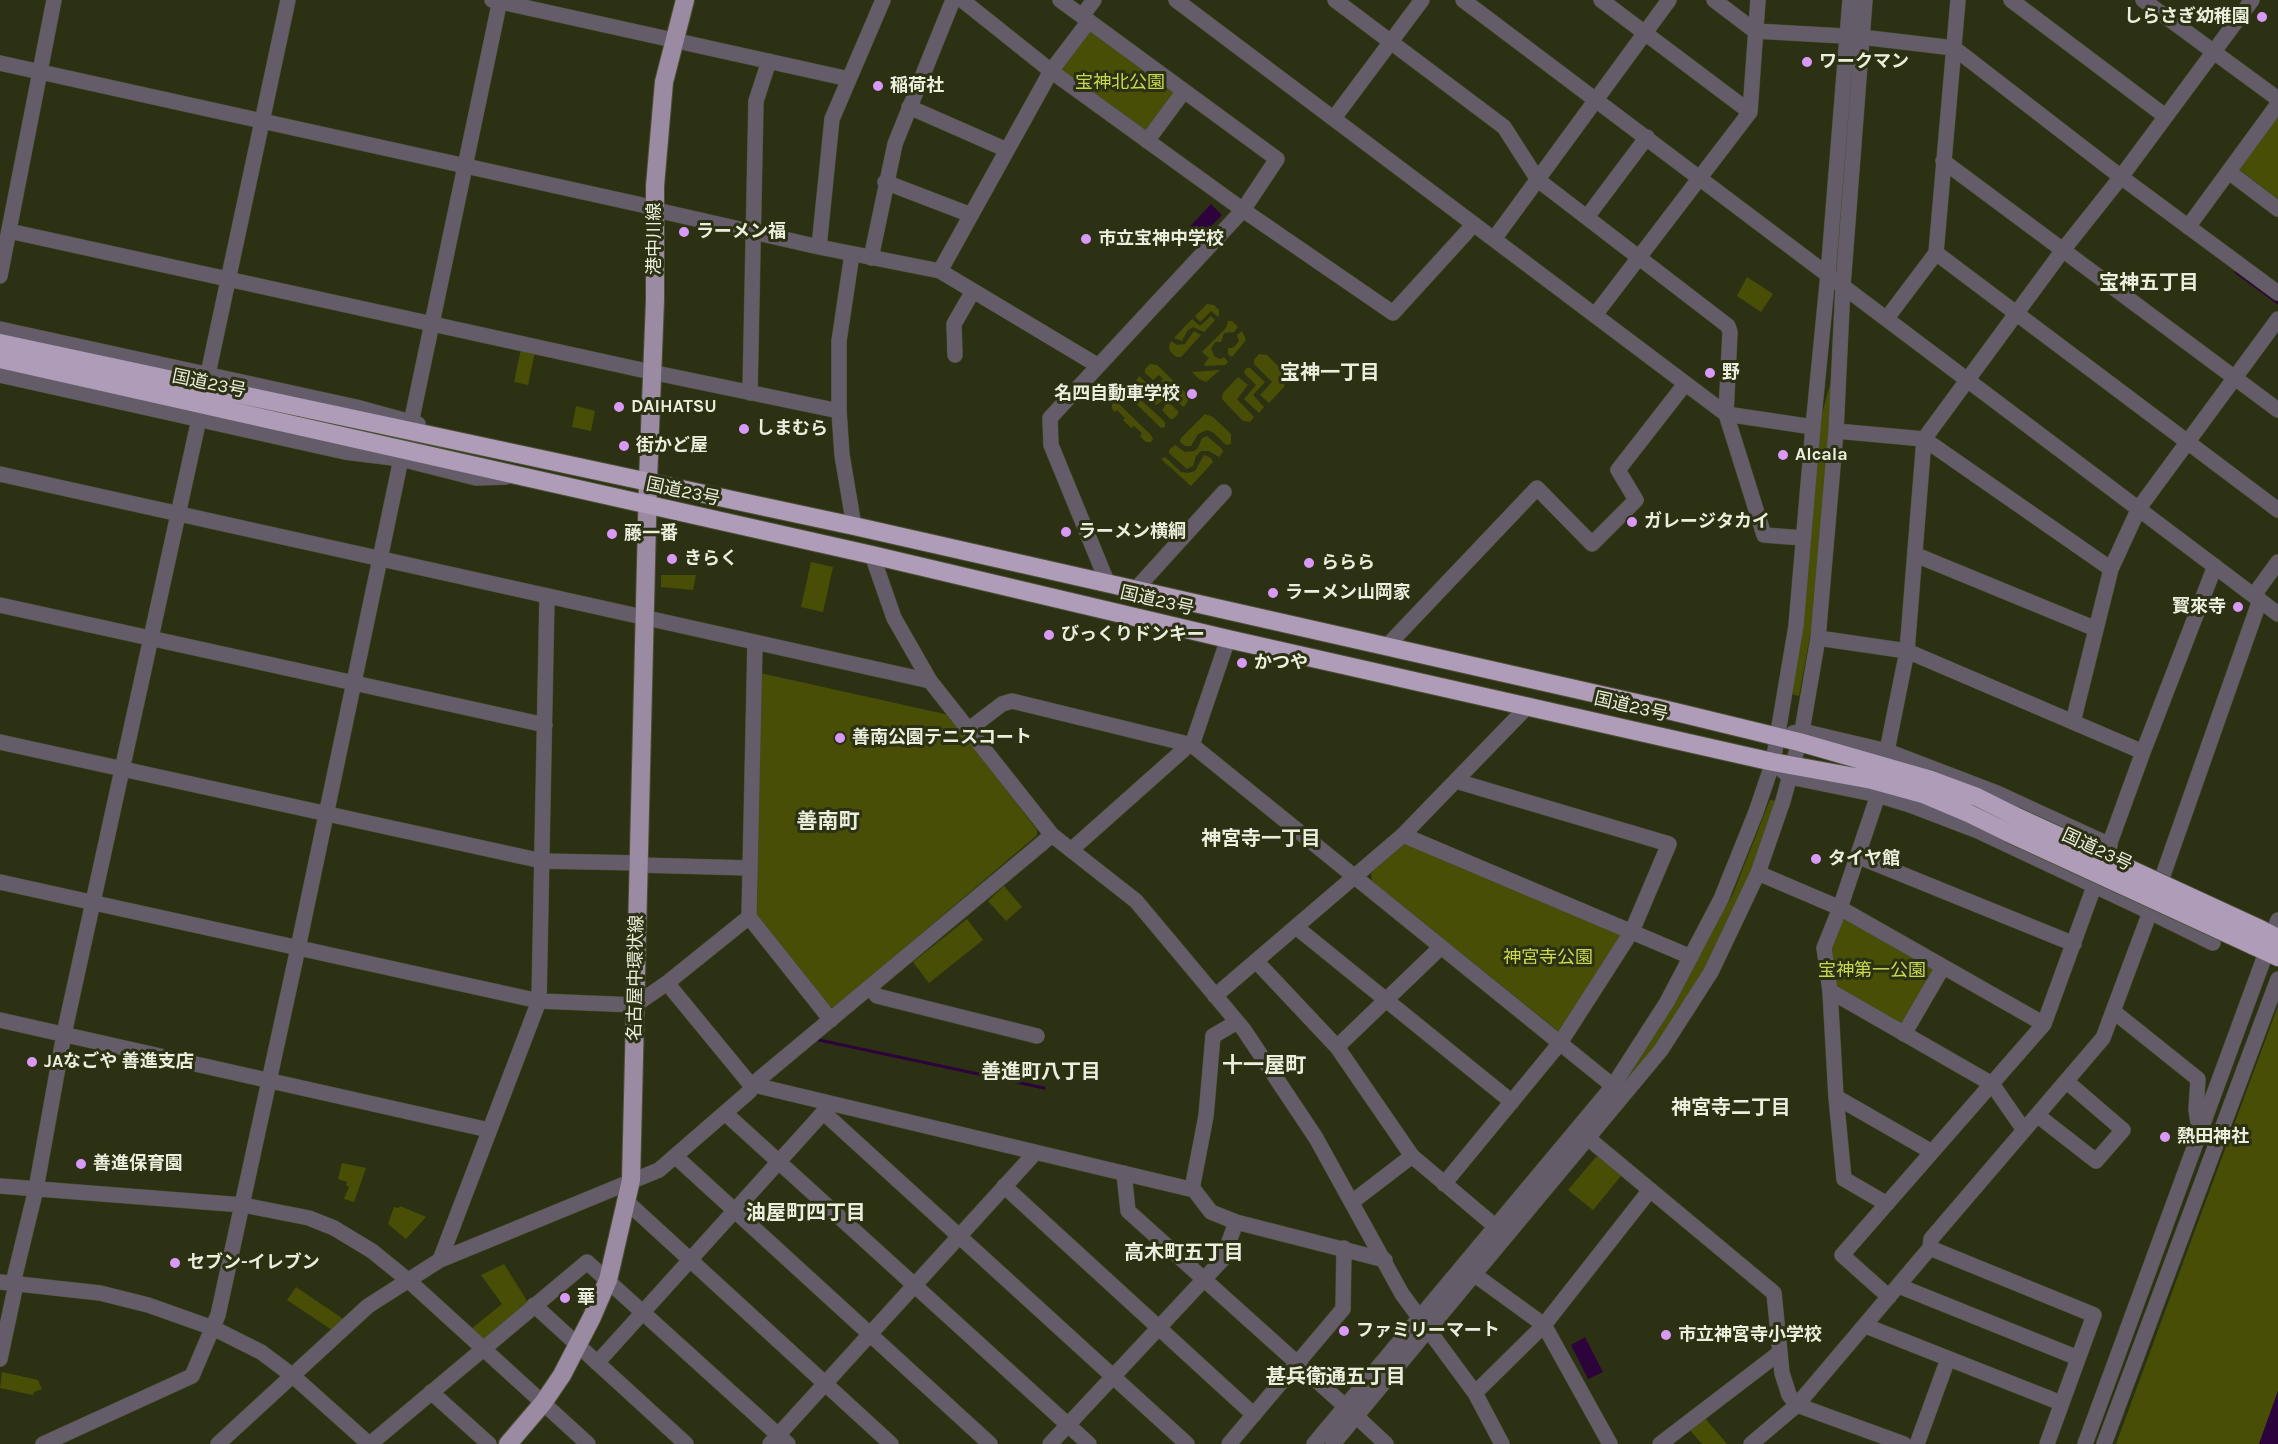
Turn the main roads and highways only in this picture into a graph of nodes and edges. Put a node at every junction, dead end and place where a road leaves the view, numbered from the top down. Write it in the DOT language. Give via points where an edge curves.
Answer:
graph roads {
  1 [pos="685,0"];
  2 [pos="0,343"];
  3 [pos="0,359"];
  4 [pos="343,426"];
  5 [pos="648,481"];
  6 [pos="647,506"];
  7 [pos="2012,825"];
  8 [pos="2269,941"];
  9 [pos="508,1444"];
  1 -- 5 [label="main road, 港中川線" via="664,82 659,124"];
  2 -- 4 [label="highway, 国道23号"];
  3 -- 4 [label="highway, 国道23号"];
  4 -- 5 [label="highway, 国道23号"];
  4 -- 6 [label="highway, 国道23号" via="518,476"];
  5 -- 6 [label="main road, 名古屋中環状線"];
  5 -- 7 [label="highway, 国道23号" via="1779,736 1801,736 1977,797"];
  6 -- 7 [label="highway, 国道23号" via="1528,705 1773,762 1791,771 1872,780"];
  6 -- 9 [label="main road, 名古屋中環状線" via="627,1202 608,1280 578,1346 543,1403"];
  7 -- 8 [label="highway, 国道23号, bridge"];
}
